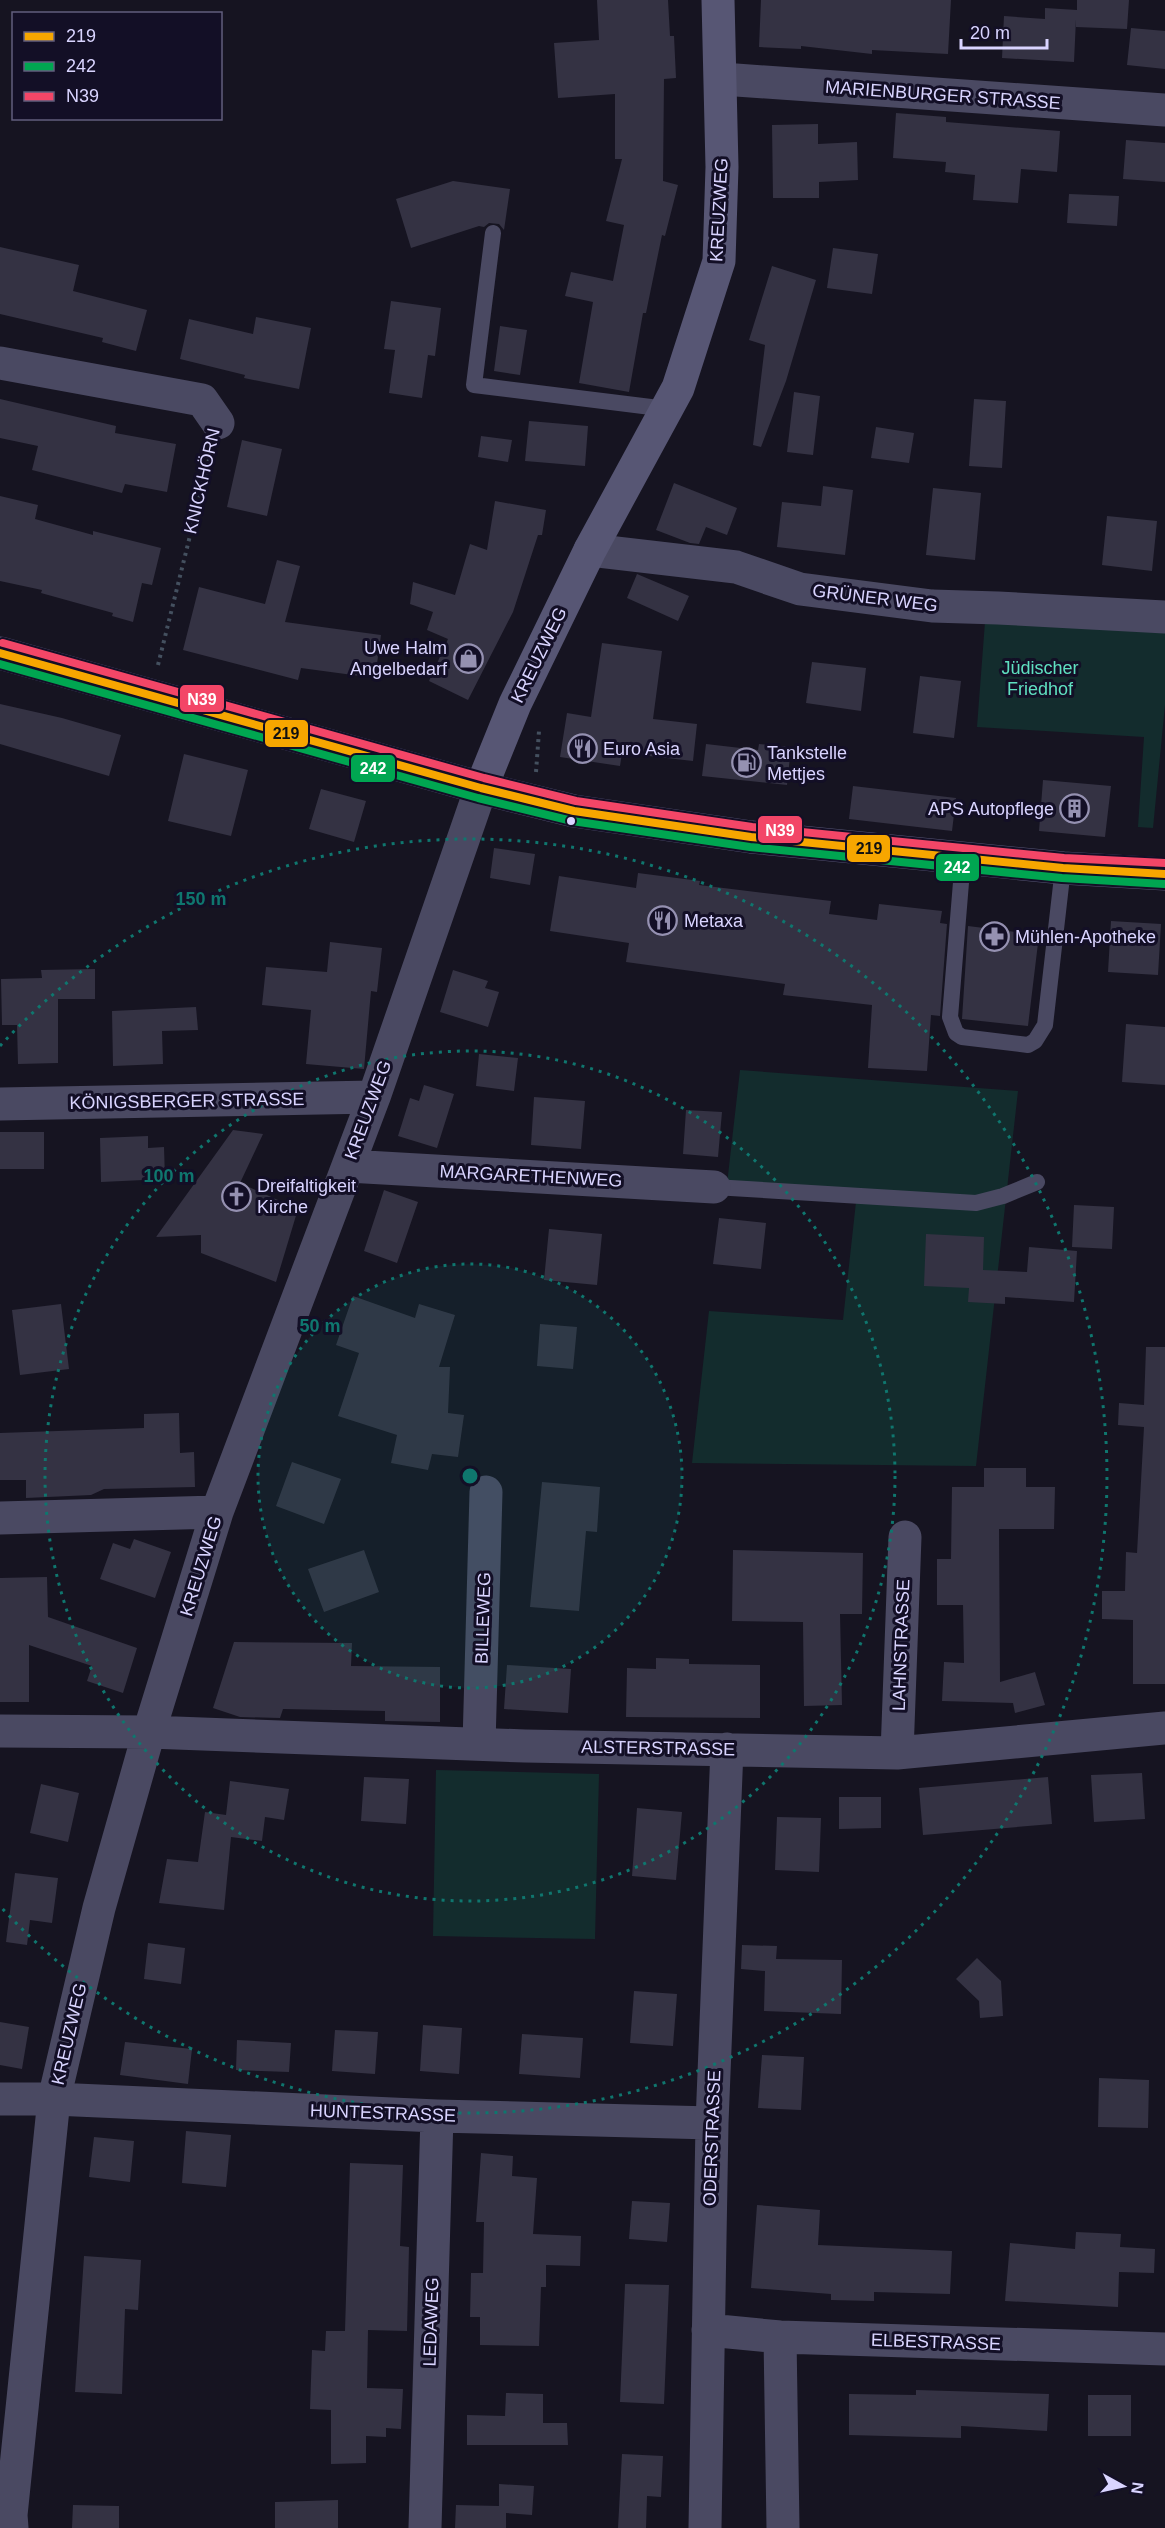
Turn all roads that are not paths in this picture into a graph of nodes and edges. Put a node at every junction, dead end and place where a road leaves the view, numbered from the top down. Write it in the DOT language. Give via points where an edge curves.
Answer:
graph roads {
  1 [pos="718,0"];
  2 [pos="722,79"];
  3 [pos="1165,110"];
  4 [pos="493,233"];
  5 [pos="0,363"];
  6 [pos="667,409"];
  7 [pos="218,423"];
  8 [pos="590,550"];
  9 [pos="1165,617"];
  10 [pos="0,653"];
  11 [pos="481,788"];
  12 [pos="963,858"];
  13 [pos="1063,868"];
  14 [pos="1165,874"];
  15 [pos="374,1097"];
  16 [pos="0,1104"];
  17 [pos="348,1166"];
  18 [pos="1037,1182"];
  19 [pos="714,1187"];
  20 [pos="486,1492"];
  21 [pos="217,1512"];
  22 [pos="0,1518"];
  23 [pos="904,1537"];
  24 [pos="1165,1728"];
  25 [pos="0,1731"];
  26 [pos="149,1732"];
  27 [pos="479,1744"];
  28 [pos="727,1749"];
  29 [pos="897,1753"];
  30 [pos="0,2099"];
  31 [pos="54,2099"];
  32 [pos="437,2116"];
  33 [pos="712,2123"];
  34 [pos="708,2330"];
  35 [pos="780,2337"];
  36 [pos="1165,2349"];
  37 [pos="12,2528"];
  38 [pos="425,2528"];
  39 [pos="705,2528"];
  40 [pos="783,2528"];
  1 -- 2 [label="street, KREUZWEG"];
  2 -- 3 [label="street, MARIENBURGER STRASSE"];
  2 -- 6 [label="street, KREUZWEG" via="719,261 678,388"];
  4 -- 6 [label="lane" via="474,385"];
  5 -- 7 [label="street, KNICKHÖRN" via="202,400"];
  6 -- 8 [label="street, KREUZWEG"];
  8 -- 9 [label="street, GRÜNER WEG" via="736,567 801,589 932,606"];
  8 -- 11 [label="street, KREUZWEG" via="515,704"];
  10 -- 11 [label="street"];
  11 -- 12 [label="street" via="574,811 704,830"];
  11 -- 15 [label="street, KREUZWEG"];
  12 -- 13 [label="street"];
  12 -- 13 [label="lane" via="951,1026 962,1037 1028,1045 1045,1025"];
  13 -- 14 [label="street"];
  15 -- 16 [label="street, KÖNIGSBERGER STRASSE"];
  15 -- 17 [label="street, KREUZWEG"];
  17 -- 19 [label="street, MARGARETHENWEG"];
  17 -- 21 [label="street, KREUZWEG"];
  18 -- 19 [label="lane" via="976,1203"];
  20 -- 27 [label="street, BILLEWEG"];
  21 -- 22 [label="street"];
  21 -- 26 [label="street, KREUZWEG"];
  23 -- 29 [label="street, LAHNSTRASSE"];
  24 -- 29 [label="street, ALSTERSTRASSE"];
  25 -- 26 [label="street, ALSTERSTRASSE"];
  26 -- 27 [label="street, ALSTERSTRASSE"];
  26 -- 31 [label="street, KREUZWEG" via="99,1908"];
  27 -- 28 [label="street, ALSTERSTRASSE"];
  28 -- 29 [label="street, ALSTERSTRASSE"];
  28 -- 33 [label="street, ODERSTRASSE"];
  30 -- 31 [label="street, HUNTESTRASSE"];
  31 -- 32 [label="street, HUNTESTRASSE"];
  31 -- 37 [label="street, KREUZWEG"];
  32 -- 33 [label="street, HUNTESTRASSE"];
  32 -- 38 [label="street, LEDAWEG"];
  33 -- 34 [label="street, ODERSTRASSE"];
  34 -- 35 [label="street, ELBESTRASSE"];
  34 -- 39 [label="street, ODERSTRASSE"];
  35 -- 36 [label="street, ELBESTRASSE"];
  35 -- 40 [label="street"];
}
